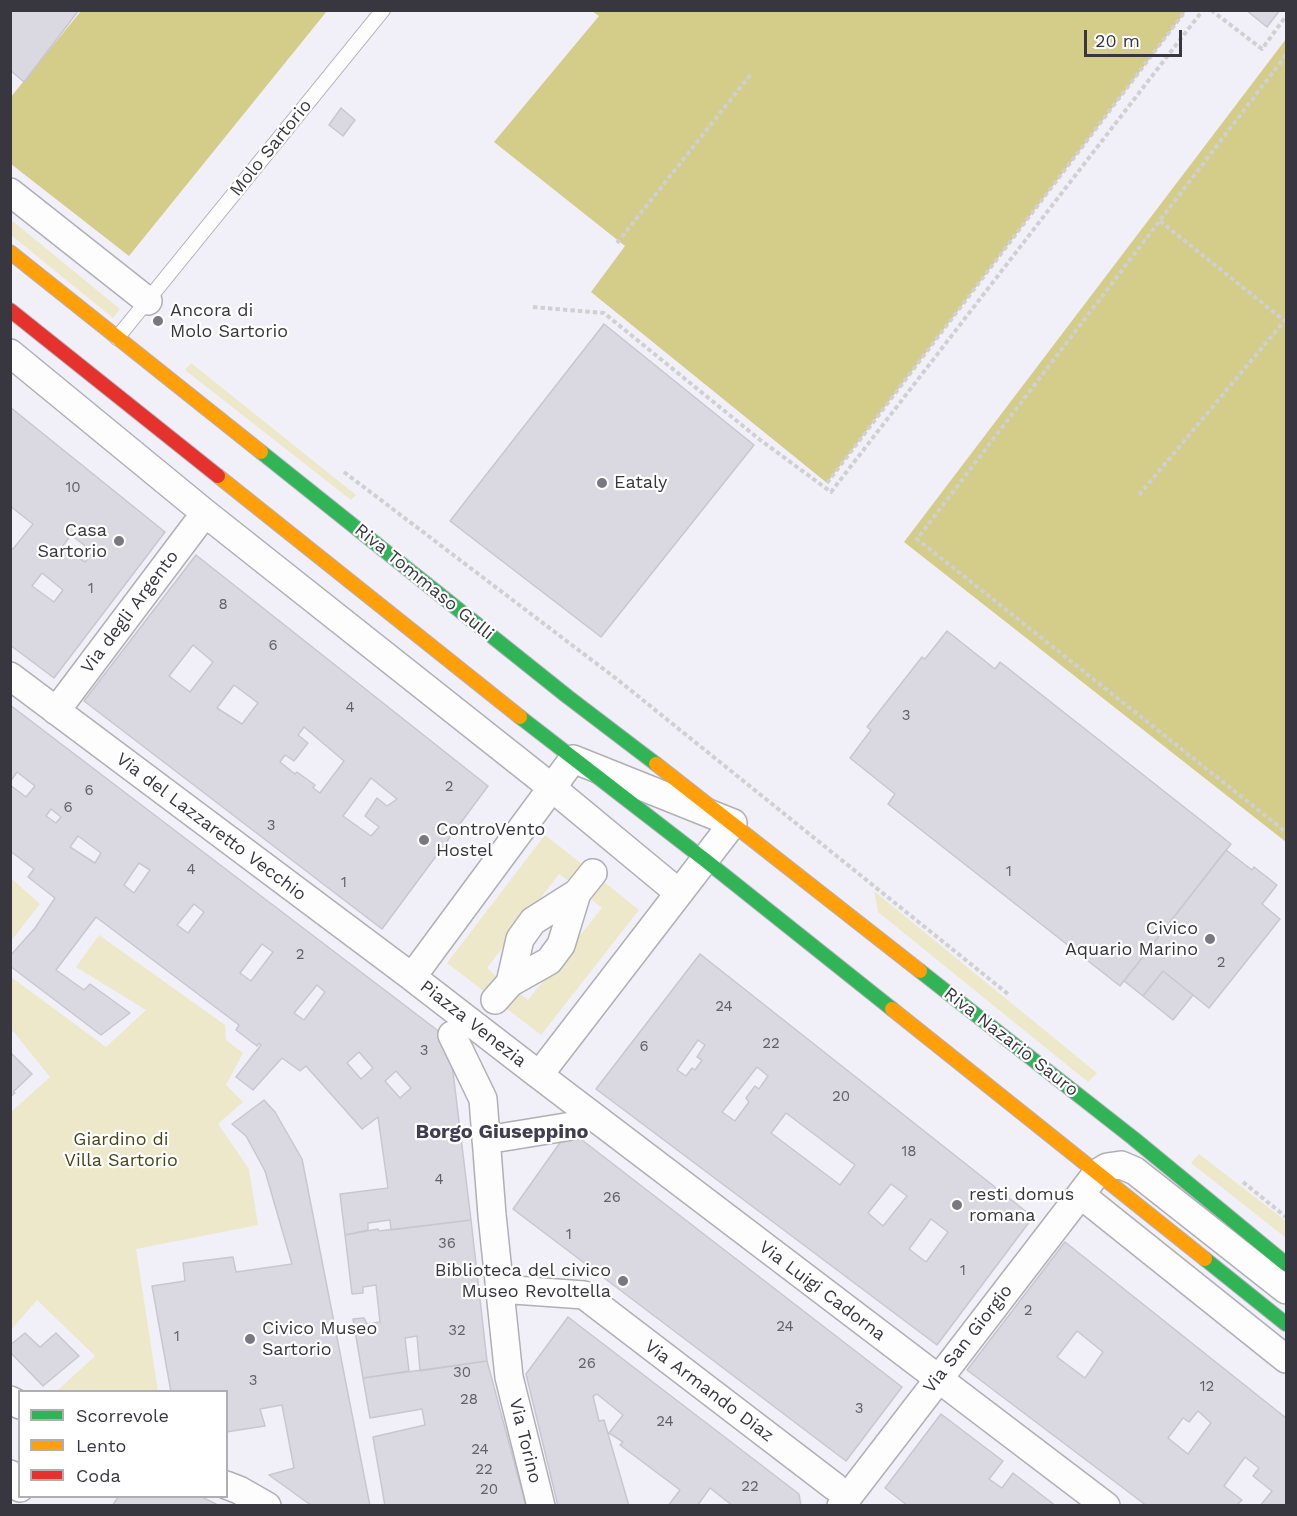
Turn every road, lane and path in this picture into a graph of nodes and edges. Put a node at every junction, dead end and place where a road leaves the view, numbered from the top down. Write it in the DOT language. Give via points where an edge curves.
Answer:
graph roads {
  1 [pos="383,10"];
  2 [pos="1186,10"];
  3 [pos="1203,10"];
  4 [pos="1211,10"];
  5 [pos="1287,16"];
  6 [pos="1287,56"];
  7 [pos="751,74"];
  8 [pos="10,192"];
  9 [pos="1160,221"];
  10 [pos="617,243"];
  11 [pos="10,252"];
  12 [pos="153,293"];
  13 [pos="533,306"];
  14 [pos="10,310"];
  15 [pos="1286,321"];
  16 [pos="117,338"];
  17 [pos="10,354"];
  18 [pos="827,483"];
  19 [pos="364,488"];
  20 [pos="1139,495"];
  21 [pos="205,513"];
  22 [pos="10,676"];
  23 [pos="56,711"];
  24 [pos="573,759"];
  25 [pos="551,787"];
  26 [pos="733,823"];
  27 [pos="1287,831"];
  28 [pos="705,860"];
  29 [pos="585,883"];
  30 [pos="679,893"];
  31 [pos="412,977"];
  32 [pos="1011,996"];
  33 [pos="460,1041"];
  34 [pos="539,1076"];
  35 [pos="572,1126"];
  36 [pos="486,1140"];
  37 [pos="1097,1173"];
  38 [pos="1081,1195"];
  39 [pos="1287,1264"];
  40 [pos="500,1289"];
  41 [pos="1287,1290"];
  42 [pos="1287,1324"];
  43 [pos="1287,1359"];
  44 [pos="938,1378"];
  45 [pos="228,1486"];
  46 [pos="846,1499"];
  47 [pos="267,1506"];
  48 [pos="541,1506"];
  49 [pos="1106,1506"];
  1 -- 12 [label="lane, Molo Sartorio"];
  2 -- 18 [label="path"];
  3 -- 13 [label="path" via="831,492 604,313"];
  4 -- 5 [label="path" via="1262,49"];
  6 -- 9 [label="path"];
  7 -- 10 [label="path"];
  8 -- 12 [label="street"];
  9 -- 15 [label="path"];
  9 -- 27 [label="path" via="917,538"];
  11 -- 16 [label="main road, Riva Tommaso Gulli"];
  12 -- 16 [label="lane"];
  14 -- 24 [label="main road"];
  15 -- 20 [label="path"];
  16 -- 26 [label="main road, Riva Tommaso Gulli" via="568,697"];
  17 -- 21 [label="street"];
  19 -- 32 [label="path" via="618,681"];
  21 -- 23 [label="street, Via degli Argento"];
  21 -- 25 [label="street"];
  22 -- 23 [label="street, Via del Lazzaretto Vecchio"];
  23 -- 31 [label="street, Via del Lazzaretto Vecchio"];
  24 -- 25 [label="street, Piazza Venezia"];
  24 -- 26 [label="street"];
  24 -- 28 [label="main road"];
  25 -- 30 [label="street"];
  25 -- 31 [label="street, Piazza Venezia"];
  26 -- 28 [label="street, Piazza Venezia"];
  26 -- 39 [label="main road, Riva Nazario Sauro"];
  28 -- 30 [label="street, Piazza Venezia"];
  28 -- 37 [label="main road"];
  29 -- 29 [label="street" via="561,945 549,962 503,991 526,930"];
  30 -- 34 [label="street, Piazza Venezia"];
  31 -- 34 [label="street, Piazza Venezia"];
  33 -- 36 [label="street, Piazza Venezia" via="483,1099"];
  34 -- 44 [label="street, Via Luigi Cadorna"];
  35 -- 36 [label="street"];
  36 -- 40 [label="street, Piazza Venezia"];
  37 -- 38 [label="street, Via San Giorgio"];
  37 -- 41 [label="street" via="1121,1164 1135,1171"];
  37 -- 42 [label="main road"];
  38 -- 43 [label="street"];
  38 -- 44 [label="street, Via San Giorgio"];
  40 -- 46 [label="street, Via Armando Diaz" via="584,1295"];
  40 -- 48 [label="street, Via Torino" via="509,1377"];
  44 -- 46 [label="street, Via San Giorgio"];
  44 -- 49 [label="street, Via Luigi Cadorna"];
  45 -- 47 [label="street"];
}
